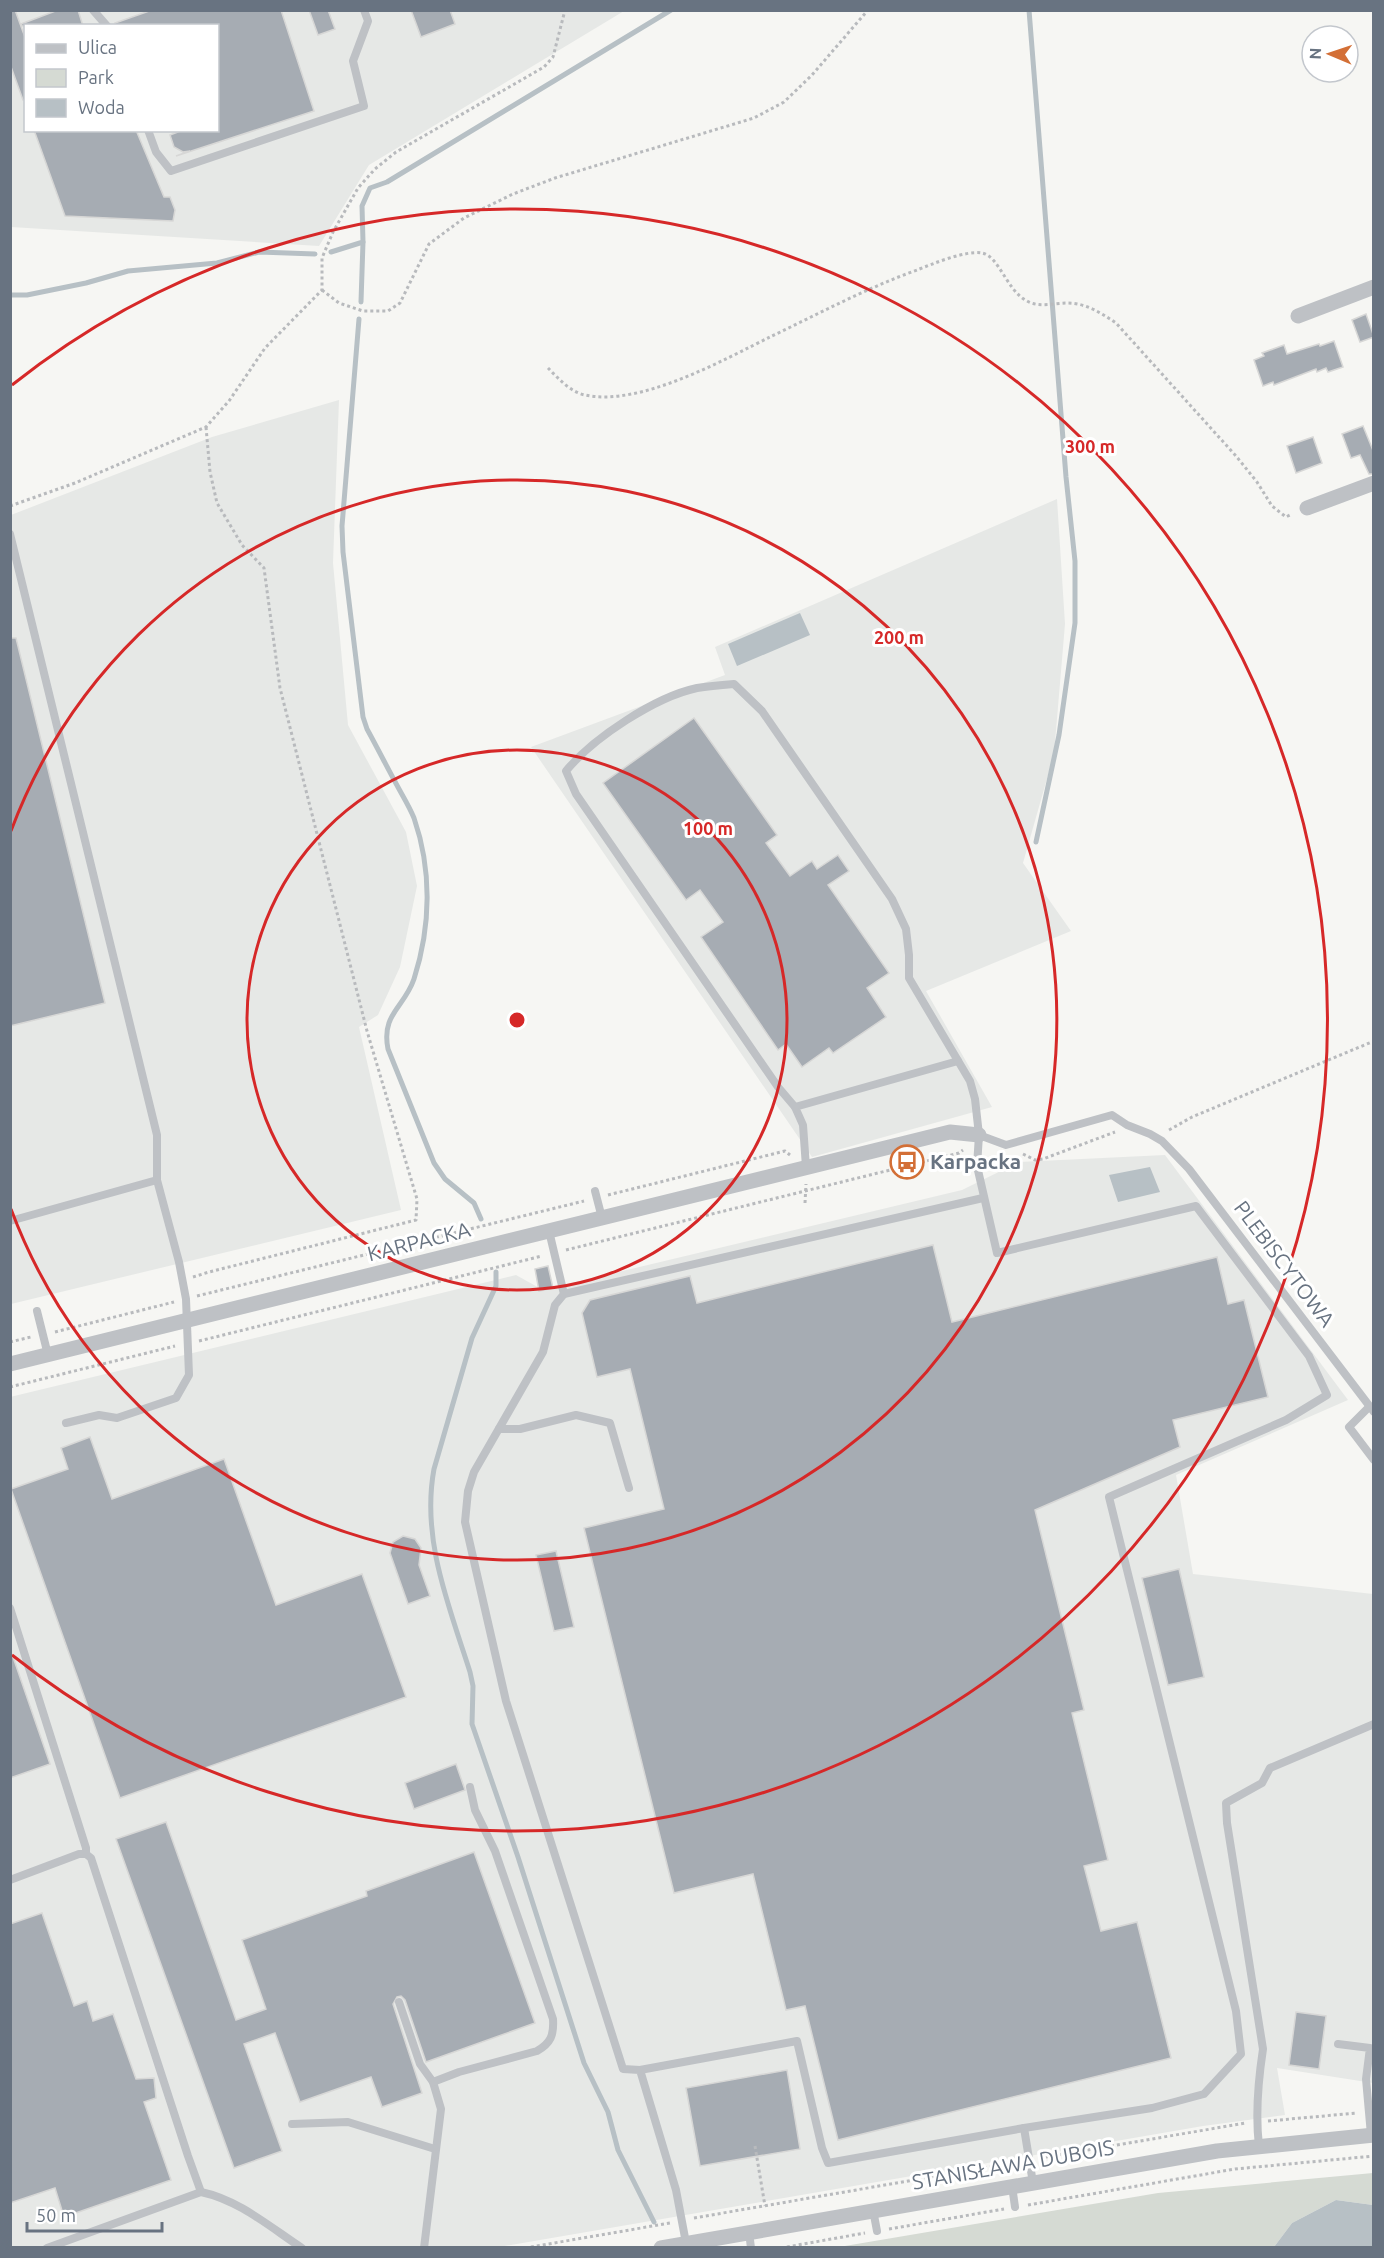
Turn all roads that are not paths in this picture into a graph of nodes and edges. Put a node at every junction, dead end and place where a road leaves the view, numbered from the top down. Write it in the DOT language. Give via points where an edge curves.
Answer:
graph roads {
  1 [pos="93,10"];
  2 [pos="364,10"];
  3 [pos="105,24"];
  4 [pos="149,132"];
  5 [pos="1374,288"];
  6 [pos="1298,316"];
  7 [pos="1374,483"];
  8 [pos="1307,508"];
  9 [pos="10,534"];
  10 [pos="958,1061"];
  11 [pos="795,1107"];
  12 [pos="979,1136"];
  13 [pos="1162,1140"];
  14 [pos="806,1167"];
  15 [pos="157,1180"];
  16 [pos="596,1194"];
  17 [pos="983,1198"];
  18 [pos="602,1218"];
  19 [pos="10,1221"];
  20 [pos="549,1231"];
  21 [pos="564,1294"];
  22 [pos="37,1311"];
  23 [pos="186,1321"];
  24 [pos="48,1355"];
  25 [pos="10,1364"];
  26 [pos="1371,1410"];
  27 [pos="66,1423"];
  28 [pos="499,1429"];
  29 [pos="1374,1460"];
  30 [pos="629,1488"];
  31 [pos="10,1608"];
  32 [pos="1374,1724"];
  33 [pos="470,1787"];
  34 [pos="86,1854"];
  35 [pos="10,1880"];
  36 [pos="399,2002"];
  37 [pos="1338,2044"];
  38 [pos="640,2070"];
  39 [pos="433,2082"];
  40 [pos="292,2124"];
  41 [pos="1024,2128"];
  42 [pos="1372,2135"];
  43 [pos="1258,2146"];
  44 [pos="435,2149"];
  45 [pos="1032,2183"];
  46 [pos="1012,2186"];
  47 [pos="201,2192"];
  48 [pos="1015,2207"];
  49 [pos="873,2210"];
  50 [pos="877,2231"];
  51 [pos="750,2240"];
  52 [pos="686,2243"];
  53 [pos="47,2247"];
  54 [pos="302,2247"];
  55 [pos="424,2247"];
  56 [pos="661,2247"];
  1 -- 3 [label="lane"];
  2 -- 4 [label="lane" via="368,21 352,61 364,106 171,171 156,152"];
  5 -- 6 [label="street"];
  7 -- 8 [label="street"];
  9 -- 15 [label="lane" via="157,1135"];
  10 -- 11 [label="lane"];
  10 -- 11 [label="lane" via="909,978 906,929 892,899 769,720 734,684 695,689 645,708 580,754 566,771 576,794"];
  10 -- 12 [label="lane" via="970,1081"];
  11 -- 14 [label="lane" via="803,1125"];
  12 -- 13 [label="lane, KARPACKA" via="1006,1145 1112,1115"];
  12 -- 14 [label="street, KARPACKA" via="950,1132"];
  12 -- 17 [label="lane" via="977,1166"];
  13 -- 26 [label="lane, PLEBISCYTOWA" via="1189,1169"];
  14 -- 18 [label="street, KARPACKA"];
  15 -- 19 [label="lane"];
  15 -- 23 [label="lane" via="183,1281"];
  16 -- 18 [label="lane"];
  17 -- 21 [label="lane"];
  17 -- 41 [label="lane" via="997,1253 1196,1206 1309,1356 1327,1395 1286,1420 1109,1497 1236,2011 1241,2054 1204,2094 1152,2108"];
  18 -- 20 [label="street, KARPACKA"];
  20 -- 21 [label="lane"];
  20 -- 23 [label="street, KARPACKA"];
  21 -- 28 [label="lane" via="555,1305 543,1352"];
  22 -- 24 [label="lane"];
  23 -- 24 [label="street, KARPACKA"];
  23 -- 27 [label="lane" via="189,1376 177,1398 117,1418 99,1415"];
  24 -- 25 [label="street, KARPACKA"];
  26 -- 29 [label="lane" via="1349,1427"];
  28 -- 30 [label="lane" via="520,1429 576,1416 610,1423"];
  28 -- 38 [label="lane" via="474,1472 468,1491 468,1536 506,1701 623,2069"];
  31 -- 34 [label="lane"];
  32 -- 43 [label="lane" via="1270,1768 1262,1783 1226,1803 1263,2049 1256,2122"];
  33 -- 39 [label="lane" via="475,1810 495,1851 553,2019 554,2034 537,2052"];
  34 -- 35 [label="lane"];
  34 -- 47 [label="lane" via="91,1858"];
  36 -- 39 [label="lane" via="420,2064"];
  37 -- 42 [label="lane" via="1370,2048 1365,2079"];
  38 -- 41 [label="lane" via="797,2041 828,2163"];
  38 -- 52 [label="lane"];
  39 -- 44 [label="lane" via="441,2109"];
  40 -- 44 [label="lane" via="348,2122"];
  41 -- 45 [label="lane"];
  42 -- 43 [label="street, STANISŁAWA DUBOIS"];
  43 -- 45 [label="street, STANISŁAWA DUBOIS"];
  44 -- 55 [label="lane"];
  45 -- 46 [label="street, STANISŁAWA DUBOIS"];
  46 -- 48 [label="lane"];
  46 -- 49 [label="street, STANISŁAWA DUBOIS"];
  47 -- 53 [label="lane"];
  47 -- 54 [label="lane" via="249,2211"];
  49 -- 50 [label="lane"];
  49 -- 51 [label="street, STANISŁAWA DUBOIS"];
  51 -- 52 [label="street, STANISŁAWA DUBOIS"];
  52 -- 56 [label="street, STANISŁAWA DUBOIS"];
}
